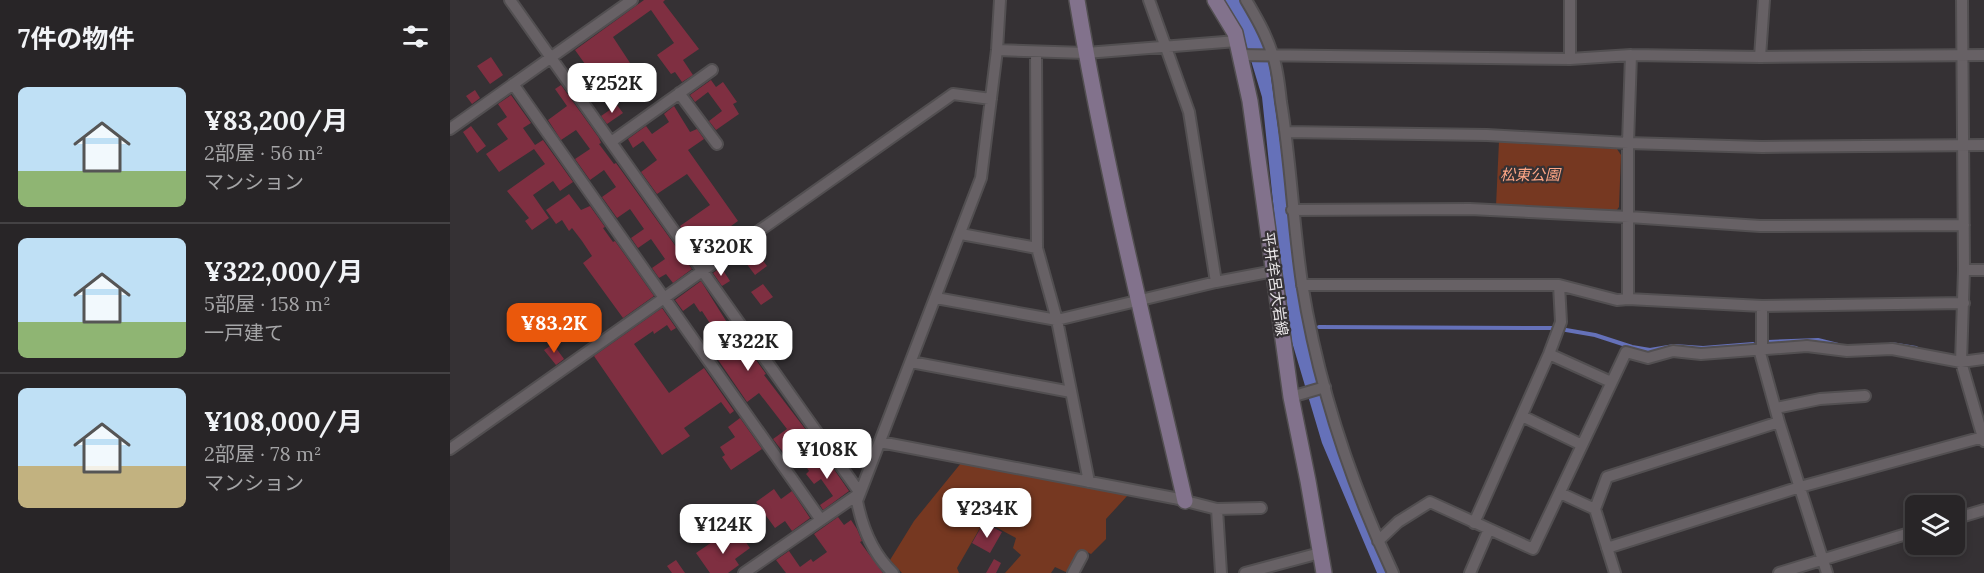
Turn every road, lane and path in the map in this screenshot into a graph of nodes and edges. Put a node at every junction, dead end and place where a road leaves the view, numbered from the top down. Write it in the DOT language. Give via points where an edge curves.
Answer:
graph roads {
  1 [pos="510,0"];
  2 [pos="632,0"];
  3 [pos="1000,0"];
  4 [pos="1077,0"];
  5 [pos="1149,0"];
  6 [pos="1215,0"];
  7 [pos="1246,0"];
  8 [pos="1569,0"];
  9 [pos="1764,0"];
  10 [pos="1962,0"];
  11 [pos="1165,46"];
  12 [pos="997,50"];
  13 [pos="1242,50"];
  14 [pos="1036,52"];
  15 [pos="1086,53"];
  16 [pos="1962,54"];
  17 [pos="1270,55"];
  18 [pos="1631,55"];
  19 [pos="1984,55"];
  20 [pos="551,57"];
  21 [pos="1761,57"];
  22 [pos="1570,58"];
  23 [pos="712,70"];
  24 [pos="513,84"];
  25 [pos="679,93"];
  26 [pos="991,99"];
  27 [pos="450,129"];
  28 [pos="1286,132"];
  29 [pos="611,142"];
  30 [pos="1628,142"];
  31 [pos="717,144"];
  32 [pos="1963,145"];
  33 [pos="1984,146"];
  34 [pos="1292,210"];
  35 [pos="1629,217"];
  36 [pos="1964,225"];
  37 [pos="961,234"];
  38 [pos="1037,248"];
  39 [pos="1964,270"];
  40 [pos="1984,270"];
  41 [pos="1274,271"];
  42 [pos="703,272"];
  43 [pos="1216,282"];
  44 [pos="1302,285"];
  45 [pos="1559,285"];
  46 [pos="936,298"];
  47 [pos="664,299"];
  48 [pos="1628,299"];
  49 [pos="1139,300"];
  50 [pos="1964,303"];
  51 [pos="1762,306"];
  52 [pos="1057,320"];
  53 [pos="1761,349"];
  54 [pos="1549,354"];
  55 [pos="1984,359"];
  56 [pos="912,362"];
  57 [pos="1961,362"];
  58 [pos="1611,381"];
  59 [pos="1324,387"];
  60 [pos="1071,392"];
  61 [pos="1297,395"];
  62 [pos="1864,396"];
  63 [pos="1776,408"];
  64 [pos="1522,416"];
  65 [pos="1779,422"];
  66 [pos="1983,439"];
  67 [pos="880,442"];
  68 [pos="1582,445"];
  69 [pos="450,449"];
  70 [pos="1089,482"];
  71 [pos="1800,487"];
  72 [pos="860,493"];
  73 [pos="1560,493"];
  74 [pos="1185,501"];
  75 [pos="1261,508"];
  76 [pos="1217,509"];
  77 [pos="1595,509"];
  78 [pos="1984,510"];
  79 [pos="1965,516"];
  80 [pos="821,520"];
  81 [pos="1474,523"];
  82 [pos="1489,529"];
  83 [pos="1905,534"];
  84 [pos="1378,541"];
  85 [pos="1607,548"];
  86 [pos="1320,553"];
  87 [pos="1082,556"];
  88 [pos="1823,559"];
  89 [pos="744,573"];
  90 [pos="893,573"];
  91 [pos="1073,573"];
  92 [pos="1221,573"];
  93 [pos="1245,573"];
  94 [pos="1324,573"];
  95 [pos="1393,573"];
  96 [pos="1470,573"];
  97 [pos="1615,573"];
  98 [pos="1779,573"];
  99 [pos="1827,573"];
  1 -- 20 [label="street"];
  2 -- 20 [label="street"];
  3 -- 12 [label="street"];
  4 -- 15 [label="main road"];
  5 -- 11 [label="street"];
  6 -- 13 [label="main road, 平井牟呂大岩線"];
  7 -- 17 [label="street" via="1266,36"];
  8 -- 22 [label="street"];
  9 -- 21 [label="street"];
  10 -- 16 [label="street"];
  11 -- 13 [label="street"];
  11 -- 15 [label="street"];
  11 -- 43 [label="street" via="1189,112"];
  12 -- 14 [label="street"];
  12 -- 26 [label="street"];
  13 -- 17 [label="street"];
  13 -- 41 [label="main road, 平井牟呂大岩線"];
  14 -- 15 [label="street"];
  14 -- 38 [label="street"];
  15 -- 49 [label="main road"];
  16 -- 19 [label="street"];
  16 -- 21 [label="street"];
  16 -- 32 [label="street"];
  17 -- 22 [label="street"];
  17 -- 28 [label="street"];
  18 -- 21 [label="street"];
  18 -- 22 [label="street"];
  18 -- 30 [label="street"];
  20 -- 24 [label="street"];
  20 -- 29 [label="street"];
  23 -- 25 [label="street"];
  24 -- 27 [label="street"];
  24 -- 47 [label="street"];
  25 -- 29 [label="street"];
  25 -- 31 [label="street"];
  26 -- 37 [label="street" via="984,166"];
  26 -- 42 [label="street" via="953,94"];
  28 -- 30 [label="street"];
  28 -- 34 [label="street"];
  29 -- 42 [label="street"];
  30 -- 32 [label="street" via="1762,147"];
  30 -- 35 [label="street"];
  32 -- 33 [label="street"];
  32 -- 36 [label="street"];
  34 -- 35 [label="street" via="1470,209"];
  34 -- 44 [label="street"];
  35 -- 36 [label="street" via="1760,226"];
  35 -- 48 [label="street"];
  36 -- 39 [label="street"];
  37 -- 38 [label="street"];
  37 -- 46 [label="street"];
  38 -- 52 [label="street"];
  39 -- 40 [label="street"];
  39 -- 50 [label="street"];
  41 -- 43 [label="street"];
  41 -- 61 [label="main road, 平井牟呂大岩線"];
  42 -- 47 [label="street"];
  42 -- 72 [label="street"];
  43 -- 49 [label="street"];
  44 -- 45 [label="street"];
  44 -- 59 [label="street"];
  45 -- 48 [label="street" via="1617,300"];
  45 -- 54 [label="street" via="1561,322"];
  46 -- 52 [label="street"];
  46 -- 56 [label="street"];
  47 -- 69 [label="street"];
  47 -- 80 [label="street"];
  48 -- 51 [label="street"];
  49 -- 52 [label="street"];
  49 -- 74 [label="main road"];
  50 -- 51 [label="street"];
  50 -- 57 [label="street"];
  51 -- 53 [label="street"];
  52 -- 60 [label="street"];
  53 -- 57 [label="street" via="1892,349"];
  53 -- 58 [label="street" via="1701,354 1673,351 1648,358 1626,352"];
  53 -- 63 [label="street"];
  54 -- 58 [label="street"];
  54 -- 64 [label="street"];
  55 -- 57 [label="street"];
  56 -- 60 [label="street"];
  56 -- 67 [label="street"];
  57 -- 66 [label="street"];
  58 -- 68 [label="street"];
  59 -- 61 [label="street"];
  59 -- 84 [label="street"];
  60 -- 70 [label="street"];
  61 -- 86 [label="main road, 平井牟呂大岩線"];
  62 -- 63 [label="street"];
  63 -- 65 [label="street"];
  64 -- 68 [label="street"];
  64 -- 81 [label="street"];
  65 -- 71 [label="street"];
  65 -- 77 [label="street" via="1607,477"];
  66 -- 71 [label="street"];
  67 -- 70 [label="street"];
  67 -- 72 [label="street"];
  68 -- 73 [label="street"];
  70 -- 74 [label="street"];
  71 -- 85 [label="street"];
  71 -- 88 [label="street"];
  72 -- 80 [label="street"];
  72 -- 90 [label="street" via="858,501 865,529 881,560"];
  73 -- 77 [label="street"];
  73 -- 82 [label="street" via="1533,549"];
  74 -- 76 [label="street"];
  75 -- 76 [label="street"];
  76 -- 92 [label="street"];
  77 -- 85 [label="street"];
  78 -- 79 [label="street"];
  80 -- 89 [label="street"];
  81 -- 82 [label="street"];
  81 -- 84 [label="street" via="1430,502 1398,522"];
  82 -- 96 [label="street"];
  83 -- 88 [label="street"];
  84 -- 95 [label="street"];
  85 -- 97 [label="street"];
  86 -- 93 [label="street"];
  86 -- 94 [label="main road, 平井牟呂大岩線"];
  87 -- 91 [label="street"];
  88 -- 98 [label="street"];
  88 -- 99 [label="street"];
}
